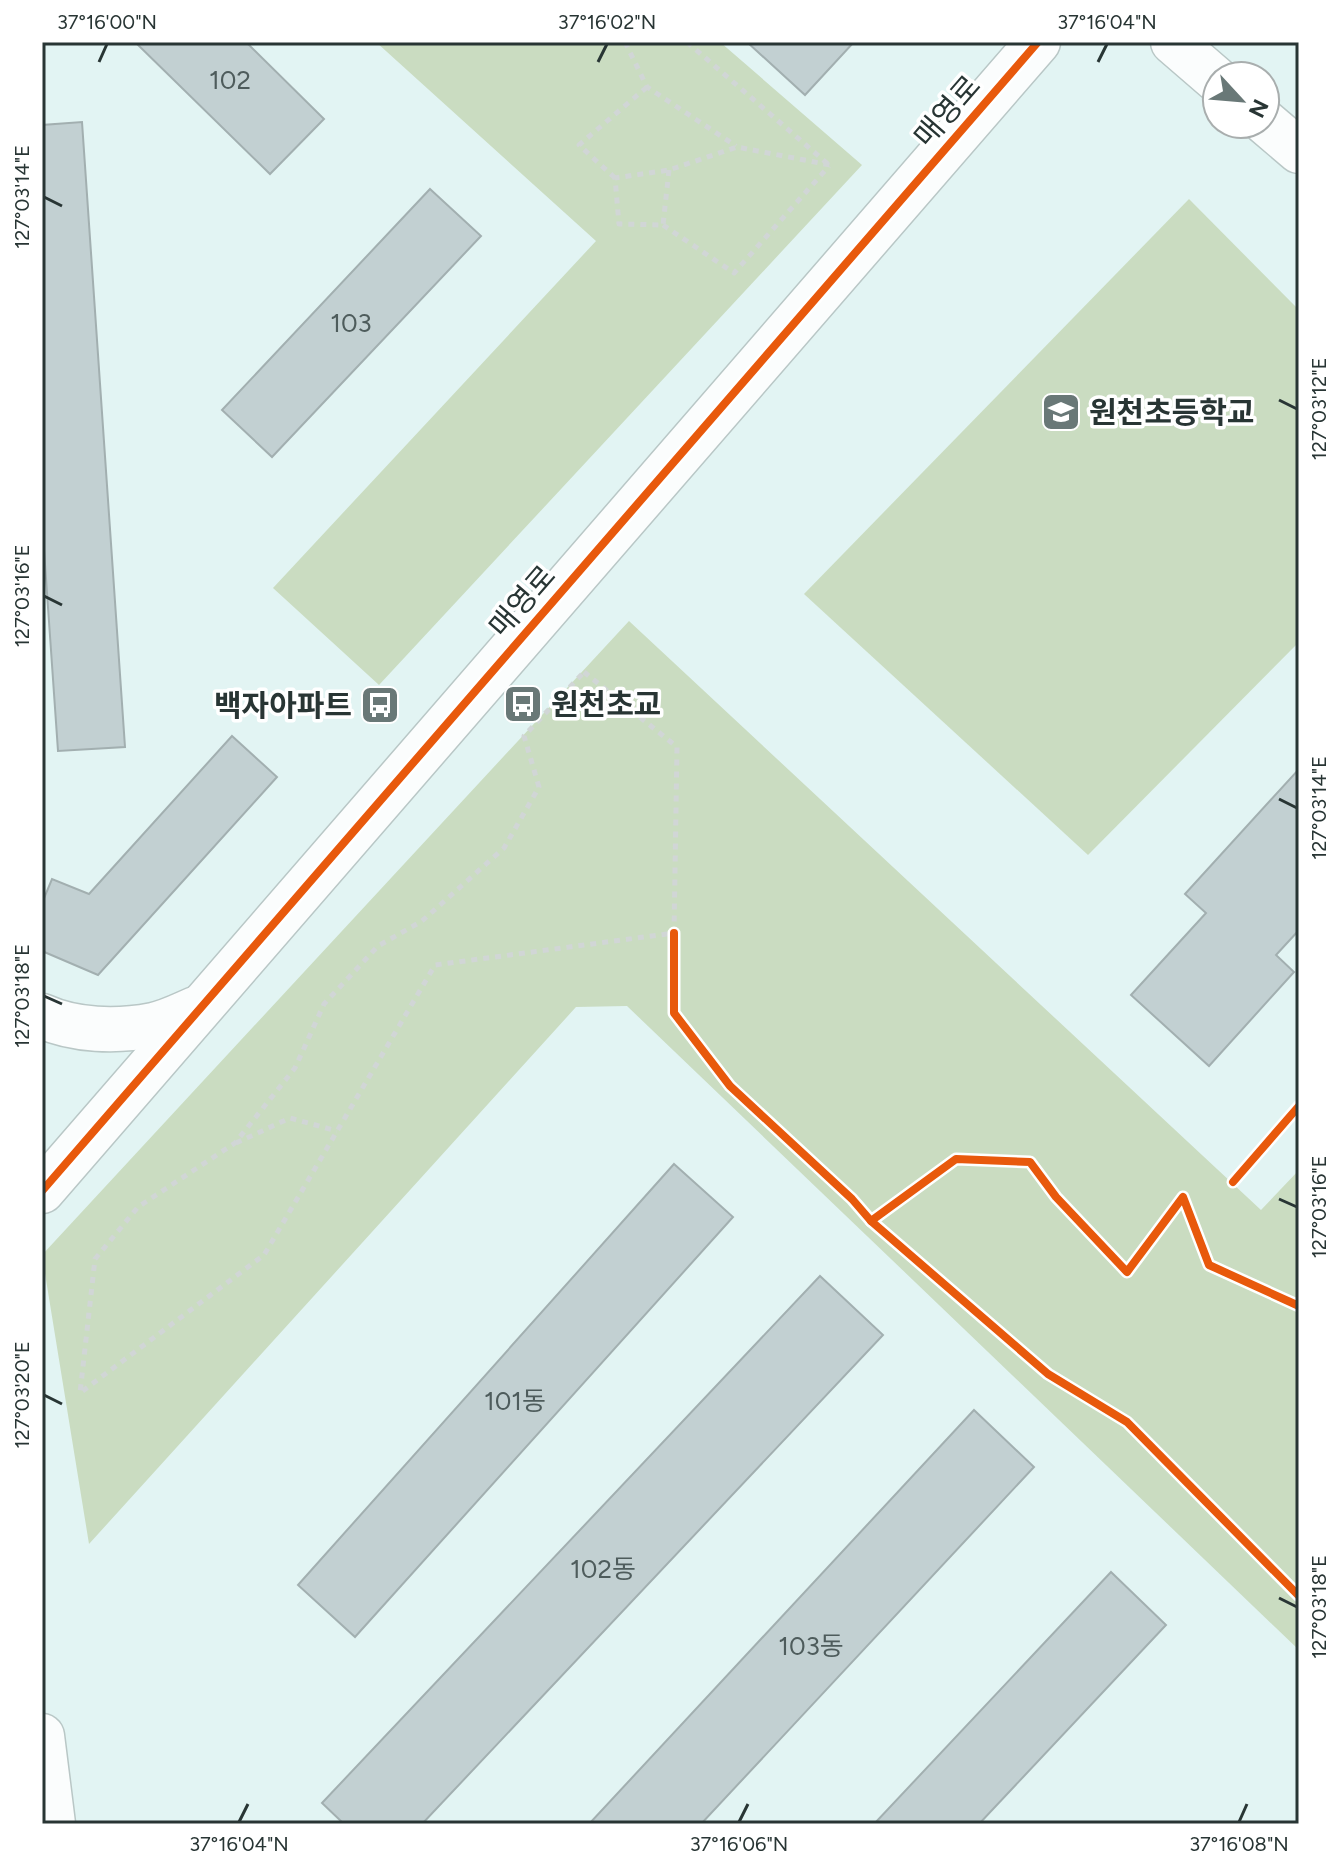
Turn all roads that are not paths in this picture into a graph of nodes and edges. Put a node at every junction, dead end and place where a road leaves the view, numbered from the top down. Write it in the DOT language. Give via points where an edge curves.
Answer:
graph roads {
  1 [pos="1038,42"];
  2 [pos="1173,42"];
  3 [pos="1201,66"];
  4 [pos="1281,136"];
  5 [pos="1299,151"];
  6 [pos="202,1007"];
  7 [pos="42,1016"];
  8 [pos="42,1191"];
  9 [pos="42,1736"];
  10 [pos="53,1824"];
  1 -- 6 [label="street, 매영로"];
  2 -- 3 [label="street"];
  4 -- 5 [label="street"];
  6 -- 7 [label="street" via="155,1025 125,1029 82,1028"];
  6 -- 8 [label="street, 매영로"];
  9 -- 10 [label="street"];
}
